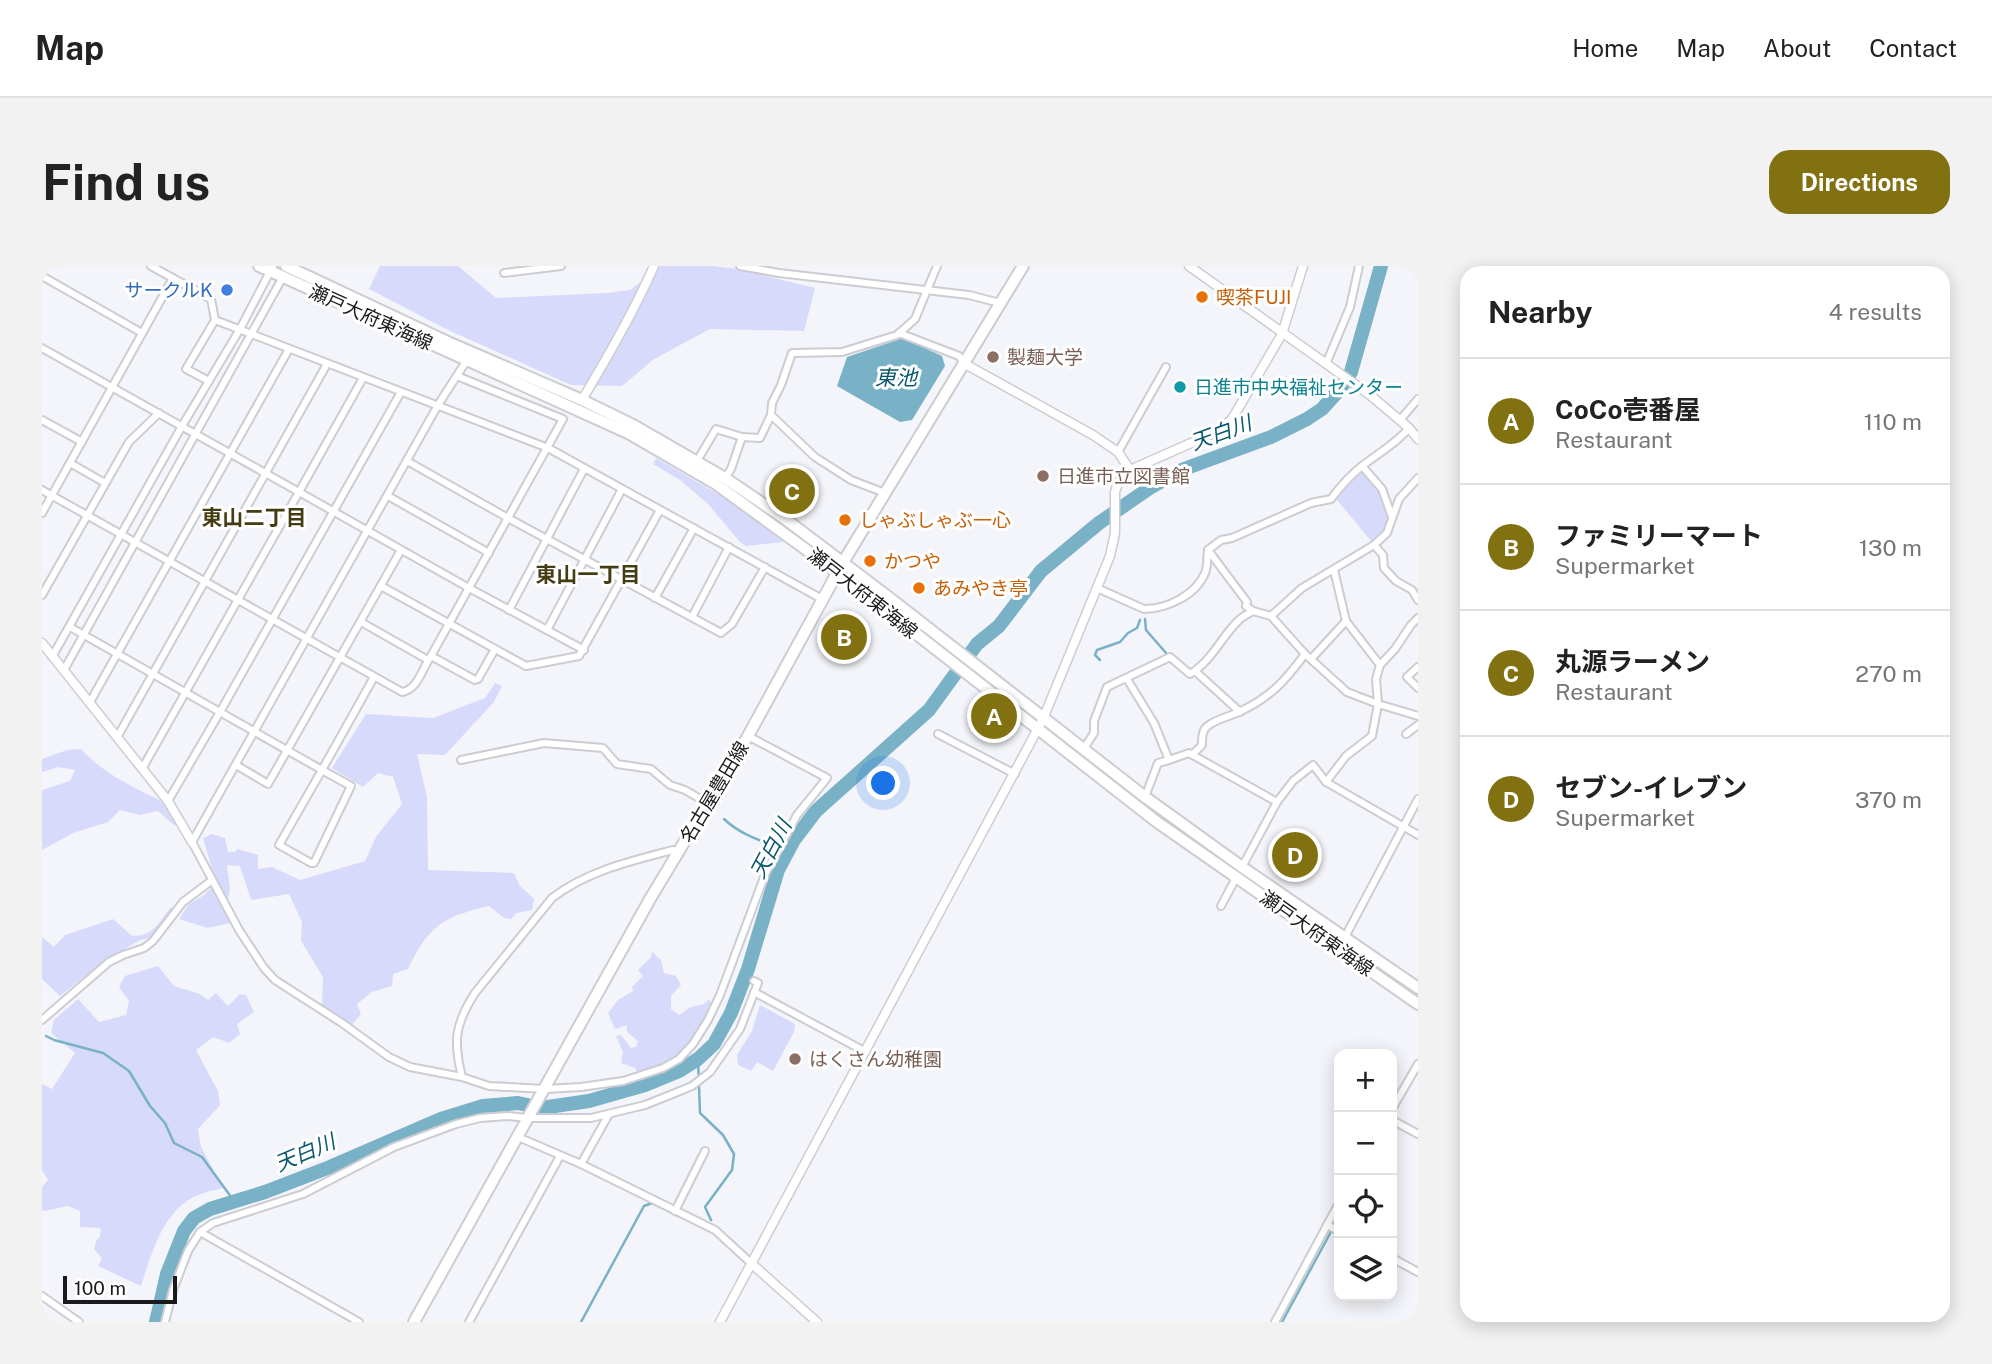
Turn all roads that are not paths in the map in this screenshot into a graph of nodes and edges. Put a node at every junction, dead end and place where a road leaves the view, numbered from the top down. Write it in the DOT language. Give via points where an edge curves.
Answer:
graph roads {
  1 [pos="151,266"];
  2 [pos="259,266"];
  3 [pos="561,266"];
  4 [pos="654,266"];
  5 [pos="740,266"];
  6 [pos="937,266"];
  7 [pos="1023,266"];
  8 [pos="1189,266"];
  9 [pos="1303,266"];
  10 [pos="1359,266"];
  11 [pos="272,269"];
  12 [pos="286,270"];
  13 [pos="43,271"];
  14 [pos="504,273"];
  15 [pos="173,278"];
  16 [pos="927,291"];
  17 [pos="1000,303"];
  18 [pos="215,320"];
  19 [pos="240,330"];
  20 [pos="142,333"];
  21 [pos="900,333"];
  22 [pos="252,334"];
  23 [pos="1282,334"];
  24 [pos="42,348"];
  25 [pos="289,349"];
  26 [pos="467,360"];
  27 [pos="327,364"];
  28 [pos="965,364"];
  29 [pos="1326,364"];
  30 [pos="1166,367"];
  31 [pos="457,376"];
  32 [pos="363,377"];
  33 [pos="209,381"];
  34 [pos="112,388"];
  35 [pos="401,391"];
  36 [pos="1418,399"];
  37 [pos="582,400"];
  38 [pos="438,405"];
  39 [pos="159,414"];
  40 [pos="771,415"];
  41 [pos="42,420"];
  42 [pos="1400,420"];
  43 [pos="182,426"];
  44 [pos="1409,428"];
  45 [pos="197,434"];
  46 [pos="742,436"];
  47 [pos="1418,439"];
  48 [pos="82,442"];
  49 [pos="548,448"];
  50 [pos="1118,452"];
  51 [pos="231,454"];
  52 [pos="407,461"];
  53 [pos="697,461"];
  54 [pos="70,463"];
  55 [pos="1362,466"];
  56 [pos="584,469"];
  57 [pos="1130,470"];
  58 [pos="265,473"];
  59 [pos="725,478"];
  60 [pos="1418,478"];
  61 [pos="105,483"];
  62 [pos="622,489"];
  63 [pos="42,490"];
  64 [pos="299,492"];
  65 [pos="885,493"];
  66 [pos="52,495"];
  67 [pos="388,496"];
  68 [pos="660,510"];
  69 [pos="333,512"];
  70 [pos="42,513"];
  71 [pos="87,515"];
  72 [pos="508,518"];
  73 [pos="1393,519"];
  74 [pos="694,528"];
  75 [pos="367,531"];
  76 [pos="122,534"];
  77 [pos="547,539"];
  78 [pos="136,542"];
  79 [pos="1374,545"];
  80 [pos="729,547"];
  81 [pos="401,550"];
  82 [pos="1208,550"];
  83 [pos="489,553"];
  84 [pos="584,559"];
  85 [pos="170,562"];
  86 [pos="765,566"];
  87 [pos="840,568"];
  88 [pos="1334,570"];
  89 [pos="621,580"];
  90 [pos="204,581"];
  91 [pos="381,586"];
  92 [pos="469,588"];
  93 [pos="1097,588"];
  94 [pos="42,595"];
  95 [pos="655,598"];
  96 [pos="822,599"];
  97 [pos="239,600"];
  98 [pos="1418,600"];
  99 [pos="509,610"];
  100 [pos="1253,611"];
  101 [pos="1271,616"];
  102 [pos="692,617"];
  103 [pos="1418,618"];
  104 [pos="272,619"];
  105 [pos="1346,621"];
  106 [pos="361,622"];
  107 [pos="448,624"];
  108 [pos="70,627"];
  109 [pos="547,630"];
  110 [pos="83,635"];
  111 [pos="307,638"];
  112 [pos="42,643"];
  113 [pos="495,649"];
  114 [pos="584,650"];
  115 [pos="118,654"];
  116 [pos="1308,656"];
  117 [pos="52,657"];
  118 [pos="340,657"];
  119 [pos="430,658"];
  120 [pos="1380,665"];
  121 [pos="1418,667"];
  122 [pos="64,670"];
  123 [pos="1195,671"];
  124 [pos="152,674"];
  125 [pos="374,677"];
  126 [pos="1127,679"];
  127 [pos="1418,688"];
  128 [pos="186,693"];
  129 [pos="90,702"];
  130 [pos="1378,704"];
  131 [pos="220,712"];
  132 [pos="1240,712"];
  133 [pos="1418,716"];
  134 [pos="1041,724"];
  135 [pos="1418,725"];
  136 [pos="254,731"];
  137 [pos="938,734"];
  138 [pos="1406,734"];
  139 [pos="116,736"];
  140 [pos="748,736"];
  141 [pos="288,750"];
  142 [pos="1083,750"];
  143 [pos="1192,755"];
  144 [pos="461,760"];
  145 [pos="1169,760"];
  146 [pos="236,765"];
  147 [pos="142,769"];
  148 [pos="322,769"];
  149 [pos="1015,774"];
  150 [pos="1326,782"];
  151 [pos="1145,797"];
  152 [pos="1418,799"];
  153 [pos="168,802"];
  154 [pos="1277,802"];
  155 [pos="709,804"];
  156 [pos="1403,827"];
  157 [pos="1418,835"];
  158 [pos="192,842"];
  159 [pos="678,852"];
  160 [pos="1239,872"];
  161 [pos="211,881"];
  162 [pos="1221,906"];
  163 [pos="1345,937"];
  164 [pos="754,981"];
  165 [pos="1418,988"];
  166 [pos="754,992"];
  167 [pos="1418,1003"];
  168 [pos="42,1020"];
  169 [pos="866,1052"];
  170 [pos="1418,1064"];
  171 [pos="462,1077"];
  172 [pos="544,1091"];
  173 [pos="1397,1100"];
  174 [pos="610,1113"];
  175 [pos="529,1116"];
  176 [pos="1397,1123"];
  177 [pos="1418,1134"];
  178 [pos="518,1137"];
  179 [pos="705,1151"];
  180 [pos="559,1156"];
  181 [pos="581,1164"];
  182 [pos="675,1211"];
  183 [pos="1334,1212"];
  184 [pos="1327,1225"];
  185 [pos="1334,1228"];
  186 [pos="200,1232"];
  187 [pos="1397,1261"];
  188 [pos="752,1264"];
  189 [pos="1418,1272"];
  190 [pos="42,1296"];
  191 [pos="79,1322"];
  192 [pos="165,1322"];
  193 [pos="359,1322"];
  194 [pos="414,1322"];
  195 [pos="469,1322"];
  196 [pos="720,1322"];
  197 [pos="817,1322"];
  198 [pos="1275,1322"];
  1 -- 15 [label="street"];
  2 -- 11 [label="main road, 瀬戸大府東海線"];
  3 -- 14 [label="street"];
  4 -- 37 [label="street"];
  5 -- 16 [label="street"];
  6 -- 16 [label="street"];
  7 -- 17 [label="main road, 名古屋豊田線"];
  8 -- 23 [label="street"];
  9 -- 23 [label="street"];
  10 -- 29 [label="street" via="1350,307"];
  11 -- 12 [label="main road, 瀬戸大府東海線"];
  11 -- 19 [label="street"];
  12 -- 22 [label="street"];
  12 -- 26 [label="main road, 瀬戸大府東海線"];
  12 -- 37 [label="main road, 瀬戸大府東海線"];
  13 -- 20 [label="street"];
  15 -- 18 [label="street" via="211,299"];
  15 -- 20 [label="street"];
  16 -- 17 [label="street"];
  16 -- 21 [label="street" via="915,319"];
  17 -- 28 [label="main road, 名古屋豊田線"];
  18 -- 19 [label="street"];
  18 -- 33 [label="street" via="186,369"];
  19 -- 22 [label="street"];
  19 -- 33 [label="street"];
  20 -- 34 [label="street"];
  21 -- 28 [label="street" via="959,356"];
  21 -- 40 [label="street" via="842,352 792,353"];
  22 -- 25 [label="street"];
  22 -- 45 [label="street"];
  23 -- 29 [label="street"];
  23 -- 57 [label="street" via="1232,419 1216,432"];
  24 -- 34 [label="street"];
  25 -- 27 [label="street"];
  25 -- 51 [label="street"];
  26 -- 31 [label="street"];
  26 -- 87 [label="main road, 瀬戸大府東海線" via="628,433 691,468"];
  27 -- 32 [label="street"];
  27 -- 58 [label="street"];
  28 -- 50 [label="street"];
  28 -- 65 [label="main road, 名古屋豊田線"];
  29 -- 42 [label="street"];
  30 -- 50 [label="street"];
  31 -- 38 [label="street"];
  31 -- 49 [label="street" via="562,417"];
  32 -- 35 [label="street"];
  32 -- 64 [label="street"];
  33 -- 43 [label="street"];
  34 -- 39 [label="street"];
  34 -- 48 [label="street"];
  35 -- 38 [label="street"];
  35 -- 69 [label="street"];
  36 -- 42 [label="street"];
  37 -- 53 [label="main road, 瀬戸大府東海線"];
  38 -- 49 [label="street"];
  38 -- 52 [label="street"];
  39 -- 43 [label="street"];
  39 -- 61 [label="street" via="129,442"];
  40 -- 46 [label="street" via="760,439"];
  40 -- 65 [label="street" via="815,457 852,480"];
  41 -- 48 [label="street"];
  42 -- 44 [label="street"];
  43 -- 45 [label="street"];
  43 -- 76 [label="street"];
  44 -- 47 [label="street"];
  44 -- 55 [label="street"];
  45 -- 51 [label="street"];
  45 -- 78 [label="street"];
  46 -- 53 [label="street" via="716,429"];
  46 -- 59 [label="street"];
  48 -- 54 [label="street"];
  49 -- 56 [label="street"];
  49 -- 72 [label="street"];
  50 -- 57 [label="street"];
  51 -- 58 [label="street"];
  51 -- 85 [label="street"];
  52 -- 67 [label="street"];
  52 -- 72 [label="street"];
  53 -- 59 [label="main road, 瀬戸大府東海線"];
  54 -- 61 [label="street"];
  54 -- 66 [label="street"];
  55 -- 73 [label="street" via="1382,489"];
  55 -- 82 [label="street" via="1331,499 1221,540"];
  56 -- 62 [label="street"];
  56 -- 77 [label="street"];
  57 -- 93 [label="street" via="1115,492 1115,533"];
  58 -- 64 [label="street"];
  58 -- 90 [label="street"];
  59 -- 87 [label="main road, 瀬戸大府東海線" via="784,519"];
  60 -- 73 [label="street" via="1399,499"];
  61 -- 71 [label="street"];
  62 -- 68 [label="street"];
  62 -- 84 [label="street"];
  63 -- 66 [label="street"];
  64 -- 69 [label="street"];
  64 -- 97 [label="street"];
  65 -- 87 [label="main road, 名古屋豊田線"];
  66 -- 70 [label="street"];
  66 -- 71 [label="street"];
  67 -- 75 [label="street"];
  67 -- 83 [label="street"];
  68 -- 74 [label="street"];
  68 -- 89 [label="street"];
  69 -- 75 [label="street"];
  69 -- 104 [label="street"];
  71 -- 76 [label="street"];
  71 -- 94 [label="street"];
  72 -- 77 [label="street"];
  72 -- 83 [label="street"];
  73 -- 79 [label="street"];
  74 -- 80 [label="street"];
  74 -- 95 [label="street"];
  75 -- 81 [label="street"];
  75 -- 111 [label="street"];
  76 -- 78 [label="street"];
  76 -- 108 [label="street"];
  77 -- 84 [label="street"];
  77 -- 99 [label="street"];
  78 -- 85 [label="street"];
  78 -- 110 [label="street"];
  79 -- 88 [label="street"];
  79 -- 98 [label="street" via="1383,555 1384,568"];
  80 -- 86 [label="street"];
  80 -- 102 [label="street"];
  81 -- 91 [label="street"];
  81 -- 92 [label="street"];
  82 -- 93 [label="street" via="1205,572 1193,590 1172,603 1144,609"];
  82 -- 100 [label="street"];
  83 -- 92 [label="street"];
  84 -- 89 [label="street"];
  84 -- 109 [label="street"];
  85 -- 90 [label="street"];
  85 -- 115 [label="street"];
  86 -- 96 [label="street"];
  86 -- 102 [label="street" via="732,624 721,633"];
  87 -- 96 [label="main road, 名古屋豊田線"];
  87 -- 134 [label="main road, 瀬戸大府東海線"];
  88 -- 101 [label="street" via="1302,588"];
  88 -- 105 [label="street"];
  89 -- 95 [label="street"];
  89 -- 114 [label="street"];
  90 -- 97 [label="street"];
  90 -- 124 [label="street"];
  91 -- 106 [label="street"];
  91 -- 107 [label="street"];
  92 -- 99 [label="street"];
  92 -- 107 [label="street"];
  93 -- 134 [label="street"];
  95 -- 102 [label="street"];
  96 -- 140 [label="main road, 名古屋豊田線"];
  97 -- 104 [label="street"];
  97 -- 128 [label="street"];
  99 -- 109 [label="street"];
  100 -- 101 [label="street"];
  100 -- 123 [label="street" via="1239,620"];
  101 -- 116 [label="street"];
  103 -- 120 [label="street"];
  104 -- 111 [label="street"];
  104 -- 131 [label="street"];
  105 -- 116 [label="street"];
  105 -- 120 [label="street"];
  106 -- 118 [label="street"];
  106 -- 119 [label="street"];
  107 -- 113 [label="street"];
  107 -- 119 [label="street"];
  108 -- 110 [label="street"];
  108 -- 117 [label="street"];
  109 -- 114 [label="street"];
  110 -- 115 [label="street"];
  110 -- 122 [label="street"];
  111 -- 118 [label="street"];
  111 -- 136 [label="street"];
  112 -- 117 [label="street"];
  113 -- 114 [label="street" via="526,666 579,656"];
  113 -- 119 [label="street" via="475,680"];
  115 -- 124 [label="street"];
  115 -- 129 [label="street"];
  116 -- 130 [label="street" via="1347,692"];
  116 -- 132 [label="street" via="1284,682"];
  117 -- 122 [label="street"];
  118 -- 125 [label="street"];
  118 -- 141 [label="street"];
  119 -- 125 [label="street" via="412,689 405,692"];
  120 -- 130 [label="street"];
  121 -- 127 [label="street" via="1407,677"];
  122 -- 129 [label="street"];
  123 -- 126 [label="street" via="1190,674 1170,657"];
  123 -- 132 [label="street"];
  124 -- 128 [label="street"];
  124 -- 139 [label="street"];
  125 -- 148 [label="street"];
  126 -- 142 [label="street" via="1107,687 1094,720 1094,733"];
  126 -- 145 [label="street" via="1154,723"];
  128 -- 131 [label="street"];
  128 -- 147 [label="street"];
  129 -- 139 [label="street"];
  130 -- 133 [label="street"];
  130 -- 150 [label="street" via="1373,736 1346,756"];
  131 -- 136 [label="street"];
  131 -- 153 [label="street"];
  132 -- 143 [label="street" via="1206,726 1202,745"];
  134 -- 142 [label="main road, 瀬戸大府東海線"];
  134 -- 149 [label="street"];
  134 -- 160 [label="main road, 瀬戸大府東海線" via="1157,822"];
  135 -- 138 [label="street"];
  136 -- 141 [label="street"];
  136 -- 146 [label="street"];
  137 -- 149 [label="street"];
  139 -- 147 [label="street"];
  140 -- 155 [label="main road, 名古屋豊田線"];
  140 -- 172 [label="street" via="827,778 797,815 766,872 701,1034 679,1059 649,1074"];
  141 -- 146 [label="street" via="268,783"];
  141 -- 148 [label="street"];
  142 -- 151 [label="main road, 瀬戸大府東海線"];
  143 -- 145 [label="street"];
  143 -- 154 [label="street"];
  144 -- 155 [label="street" via="544,743 593,746 605,750 617,764 651,769 670,785"];
  145 -- 151 [label="street" via="1158,763"];
  146 -- 158 [label="street"];
  147 -- 153 [label="street"];
  148 -- 148 [label="street" via="351,786 311,863 279,845"];
  149 -- 169 [label="street"];
  150 -- 154 [label="street" via="1313,765"];
  150 -- 156 [label="street"];
  151 -- 160 [label="main road, 瀬戸大府東海線"];
  152 -- 156 [label="street"];
  153 -- 158 [label="street"];
  154 -- 160 [label="street"];
  155 -- 159 [label="main road, 名古屋豊田線"];
  156 -- 157 [label="street"];
  156 -- 163 [label="street"];
  158 -- 161 [label="street"];
  159 -- 171 [label="street" via="607,868 552,898 464,1010 456,1039"];
  159 -- 172 [label="main road, 名古屋豊田線"];
  160 -- 162 [label="street"];
  160 -- 163 [label="main road, 瀬戸大府東海線"];
  160 -- 167 [label="main road, 瀬戸大府東海線"];
  161 -- 168 [label="street" via="183,902 153,941 109,962"];
  161 -- 171 [label="street" via="249,949 275,980 399,1063"];
  163 -- 165 [label="main road, 瀬戸大府東海線"];
  164 -- 166 [label="street" via="758,983"];
  166 -- 169 [label="street"];
  166 -- 174 [label="street" via="740,1029 702,1079 660,1100"];
  169 -- 188 [label="street"];
  170 -- 173 [label="street"];
  171 -- 172 [label="street" via="501,1088"];
  172 -- 175 [label="main road, 名古屋豊田線"];
  174 -- 175 [label="street" via="578,1119"];
  174 -- 181 [label="street"];
  175 -- 178 [label="main road, 名古屋豊田線"];
  175 -- 186 [label="street" via="456,1124 394,1147 303,1194 213,1223"];
  176 -- 177 [label="street"];
  178 -- 180 [label="street"];
  178 -- 194 [label="main road, 名古屋豊田線"];
  179 -- 182 [label="street"];
  180 -- 181 [label="street"];
  180 -- 195 [label="street"];
  181 -- 182 [label="street"];
  182 -- 188 [label="street" via="715,1230"];
  183 -- 184 [label="street"];
  184 -- 185 [label="street"];
  184 -- 198 [label="street"];
  186 -- 192 [label="street" via="179,1272"];
  186 -- 193 [label="street"];
  187 -- 189 [label="street"];
  188 -- 196 [label="street"];
  188 -- 197 [label="street"];
  190 -- 191 [label="street"];
}
